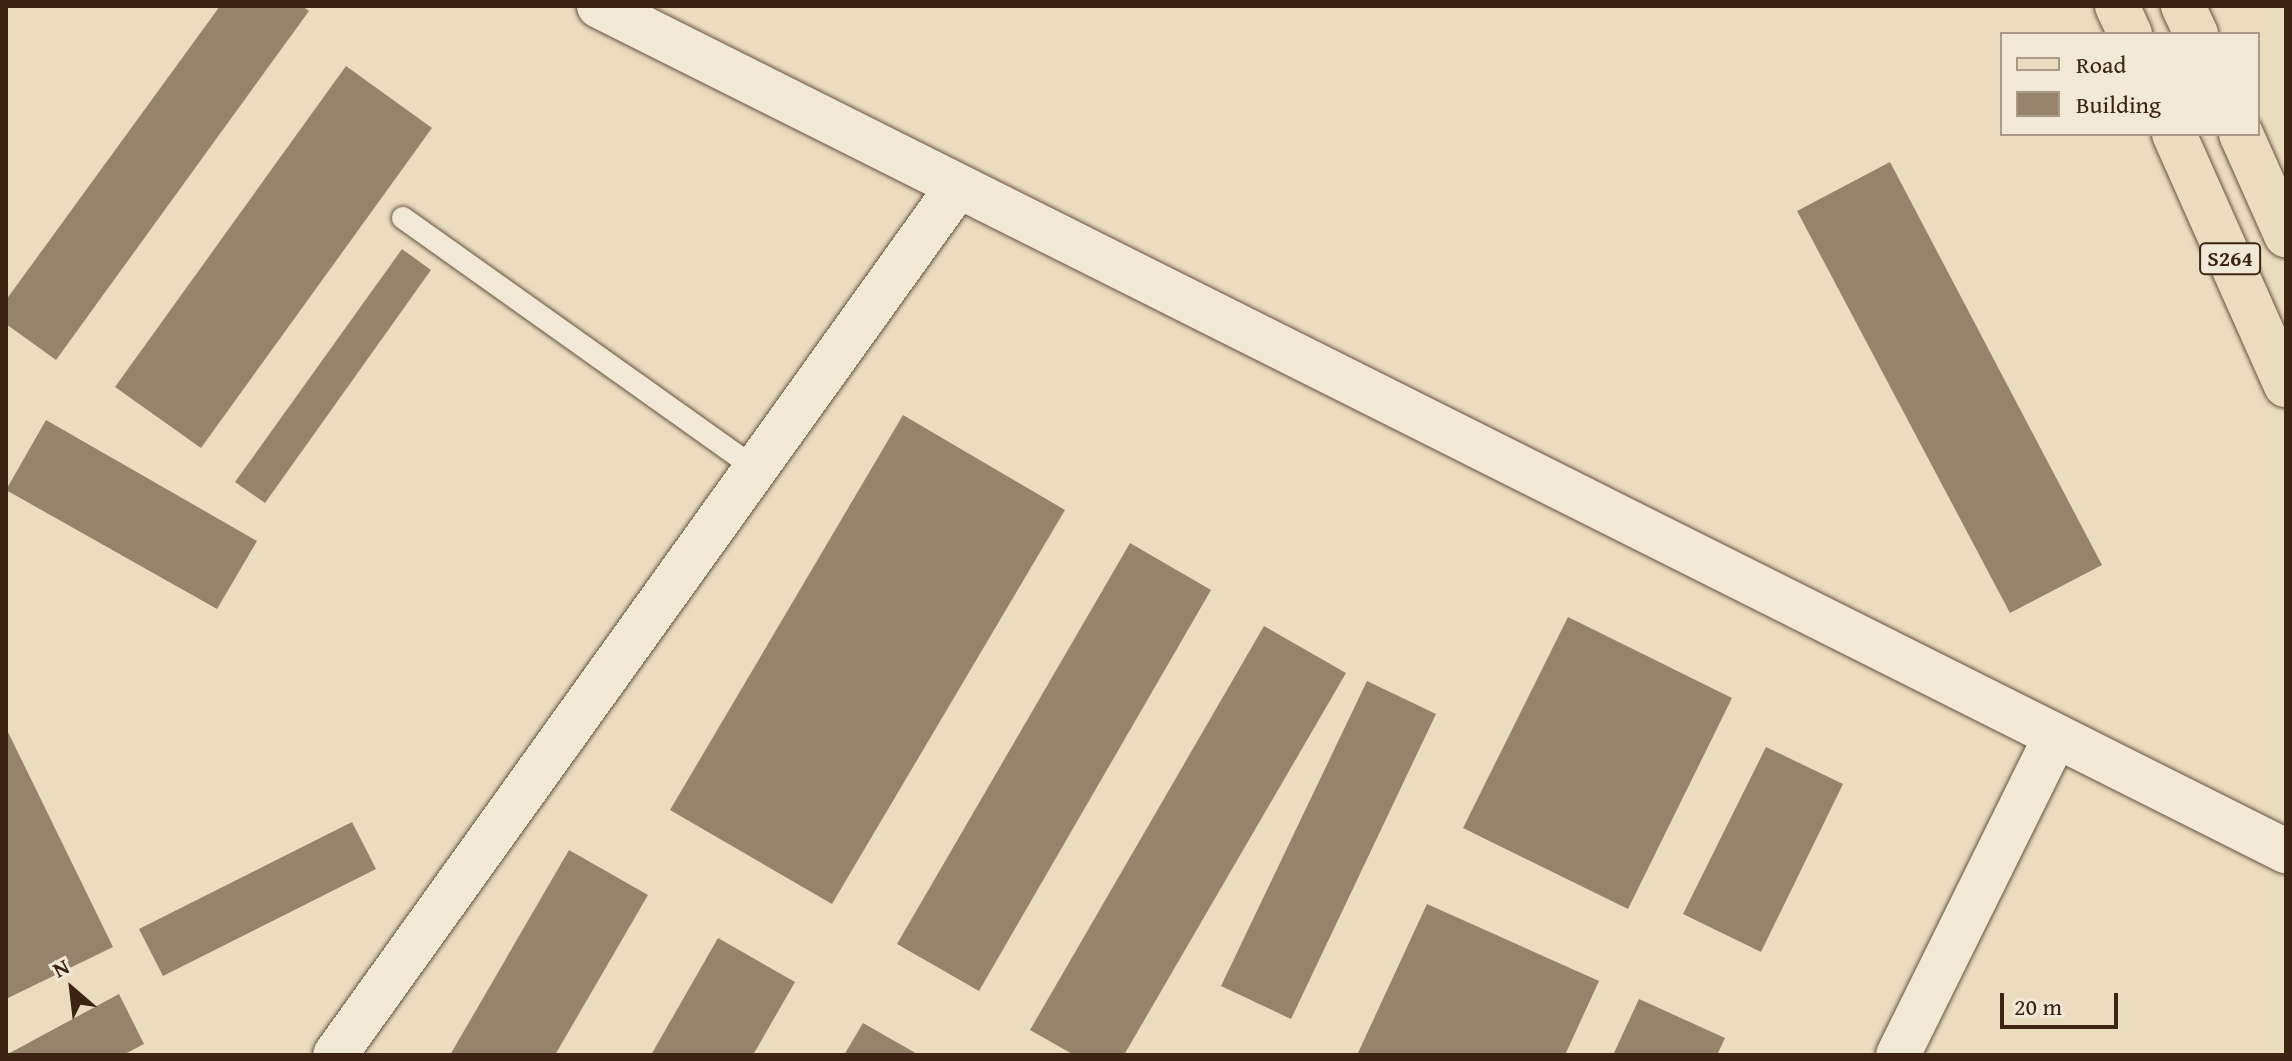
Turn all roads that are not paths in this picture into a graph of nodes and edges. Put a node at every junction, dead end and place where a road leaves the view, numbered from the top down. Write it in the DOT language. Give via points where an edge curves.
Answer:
graph roads {
  1 [pos="599,6"];
  2 [pos="2117,6"];
  3 [pos="2183,6"];
  4 [pos="2129,32"];
  5 [pos="2195,32"];
  6 [pos="2175,136"];
  7 [pos="2242,136"];
  8 [pos="958,186"];
  9 [pos="403,218"];
  10 [pos="2286,235"];
  11 [pos="2286,385"];
  12 [pos="756,469"];
  13 [pos="2056,736"];
  14 [pos="2286,851"];
  15 [pos="335,1055"];
  16 [pos="1898,1055"];
  1 -- 8 [label="street"];
  2 -- 4 [label="main road"];
  3 -- 5 [label="main road"];
  6 -- 11 [label="main road, S264"];
  7 -- 10 [label="main road, S264"];
  8 -- 12 [label="street"];
  8 -- 13 [label="street"];
  9 -- 12 [label="lane"];
  12 -- 15 [label="street"];
  13 -- 14 [label="street"];
  13 -- 16 [label="street"];
}
